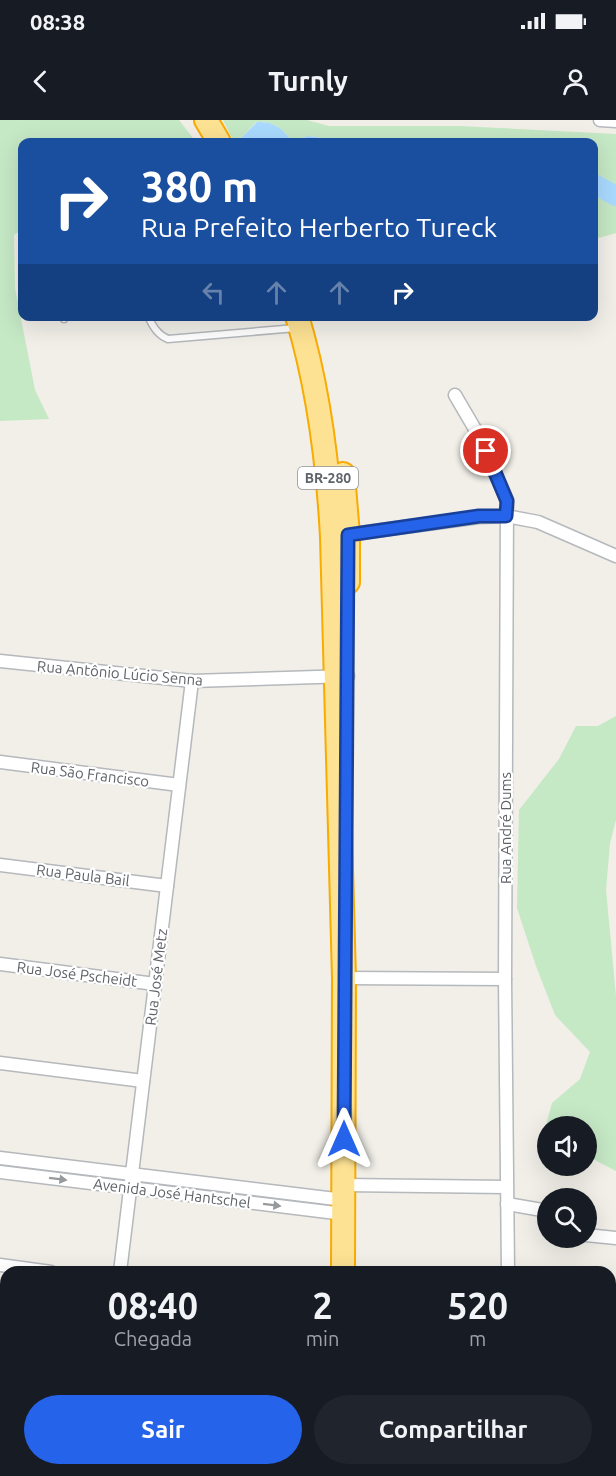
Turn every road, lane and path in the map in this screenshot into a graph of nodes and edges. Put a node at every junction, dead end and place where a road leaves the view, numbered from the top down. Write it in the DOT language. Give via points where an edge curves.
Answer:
graph roads {
  1 [pos="206,120"];
  2 [pos="600,120"];
  3 [pos="616,121"];
  4 [pos="216,138"];
  5 [pos="151,321"];
  6 [pos="293,321"];
  7 [pos="300,321"];
  8 [pos="455,395"];
  9 [pos="506,516"];
  10 [pos="340,536"];
  11 [pos="616,556"];
  12 [pos="0,662"];
  13 [pos="341,676"];
  14 [pos="192,681"];
  15 [pos="0,762"];
  16 [pos="179,785"];
  17 [pos="0,865"];
  18 [pos="167,886"];
  19 [pos="0,964"];
  20 [pos="344,968"];
  21 [pos="505,979"];
  22 [pos="155,984"];
  23 [pos="0,1063"];
  24 [pos="143,1081"];
  25 [pos="0,1158"];
  26 [pos="0,1172"];
  27 [pos="132,1174"];
  28 [pos="506,1186"];
  29 [pos="130,1188"];
  30 [pos="344,1200"];
  31 [pos="507,1204"];
  32 [pos="537,1209"];
  33 [pos="597,1236"];
  34 [pos="616,1238"];
  35 [pos="121,1266"];
  36 [pos="343,1266"];
  37 [pos="508,1266"];
  1 -- 4 [label="highway"];
  2 -- 3 [label="street"];
  5 -- 6 [label="lane" via="161,336 168,339"];
  7 -- 10 [label="highway, BR-280" via="324,371 336,426 343,477"];
  8 -- 9 [label="street, Rua André Dums" via="500,481 507,501"];
  9 -- 10 [label="street" via="479,516"];
  9 -- 11 [label="street" via="538,522"];
  9 -- 21 [label="street, Rua André Dums"];
  10 -- 13 [label="highway, BR-280"];
  12 -- 14 [label="street, Rua Antônio Lúcio Senna"];
  13 -- 14 [label="street, Rua Antônio Lúcio Senna"];
  13 -- 20 [label="highway, BR-280"];
  14 -- 16 [label="street, Rua José Metz"];
  15 -- 16 [label="street, Rua São Francisco"];
  16 -- 18 [label="street, Rua José Metz"];
  17 -- 18 [label="street, Rua Paula Bail"];
  18 -- 22 [label="street, Rua José Metz"];
  19 -- 22 [label="street, Rua José Pscheidt"];
  20 -- 21 [label="street"];
  20 -- 30 [label="highway, BR-280"];
  21 -- 28 [label="street, Rua André Dums"];
  22 -- 24 [label="street, Rua José Metz"];
  23 -- 24 [label="street"];
  24 -- 27 [label="street, Rua José Metz"];
  25 -- 27 [label="street, Avenida José Hantschel"];
  26 -- 29 [label="street, Avenida José Hantschel, one-way"];
  27 -- 29 [label="street, Rua José Metz"];
  27 -- 30 [label="street, Avenida José Hantschel"];
  28 -- 30 [label="street"];
  28 -- 31 [label="street, Rua André Dums"];
  29 -- 30 [label="street, Avenida José Hantschel, one-way"];
  29 -- 35 [label="street, Rua José Metz"];
  30 -- 36 [label="highway, BR-280"];
  31 -- 32 [label="street"];
  31 -- 37 [label="street, Rua André Dums"];
  33 -- 34 [label="street"];
}
